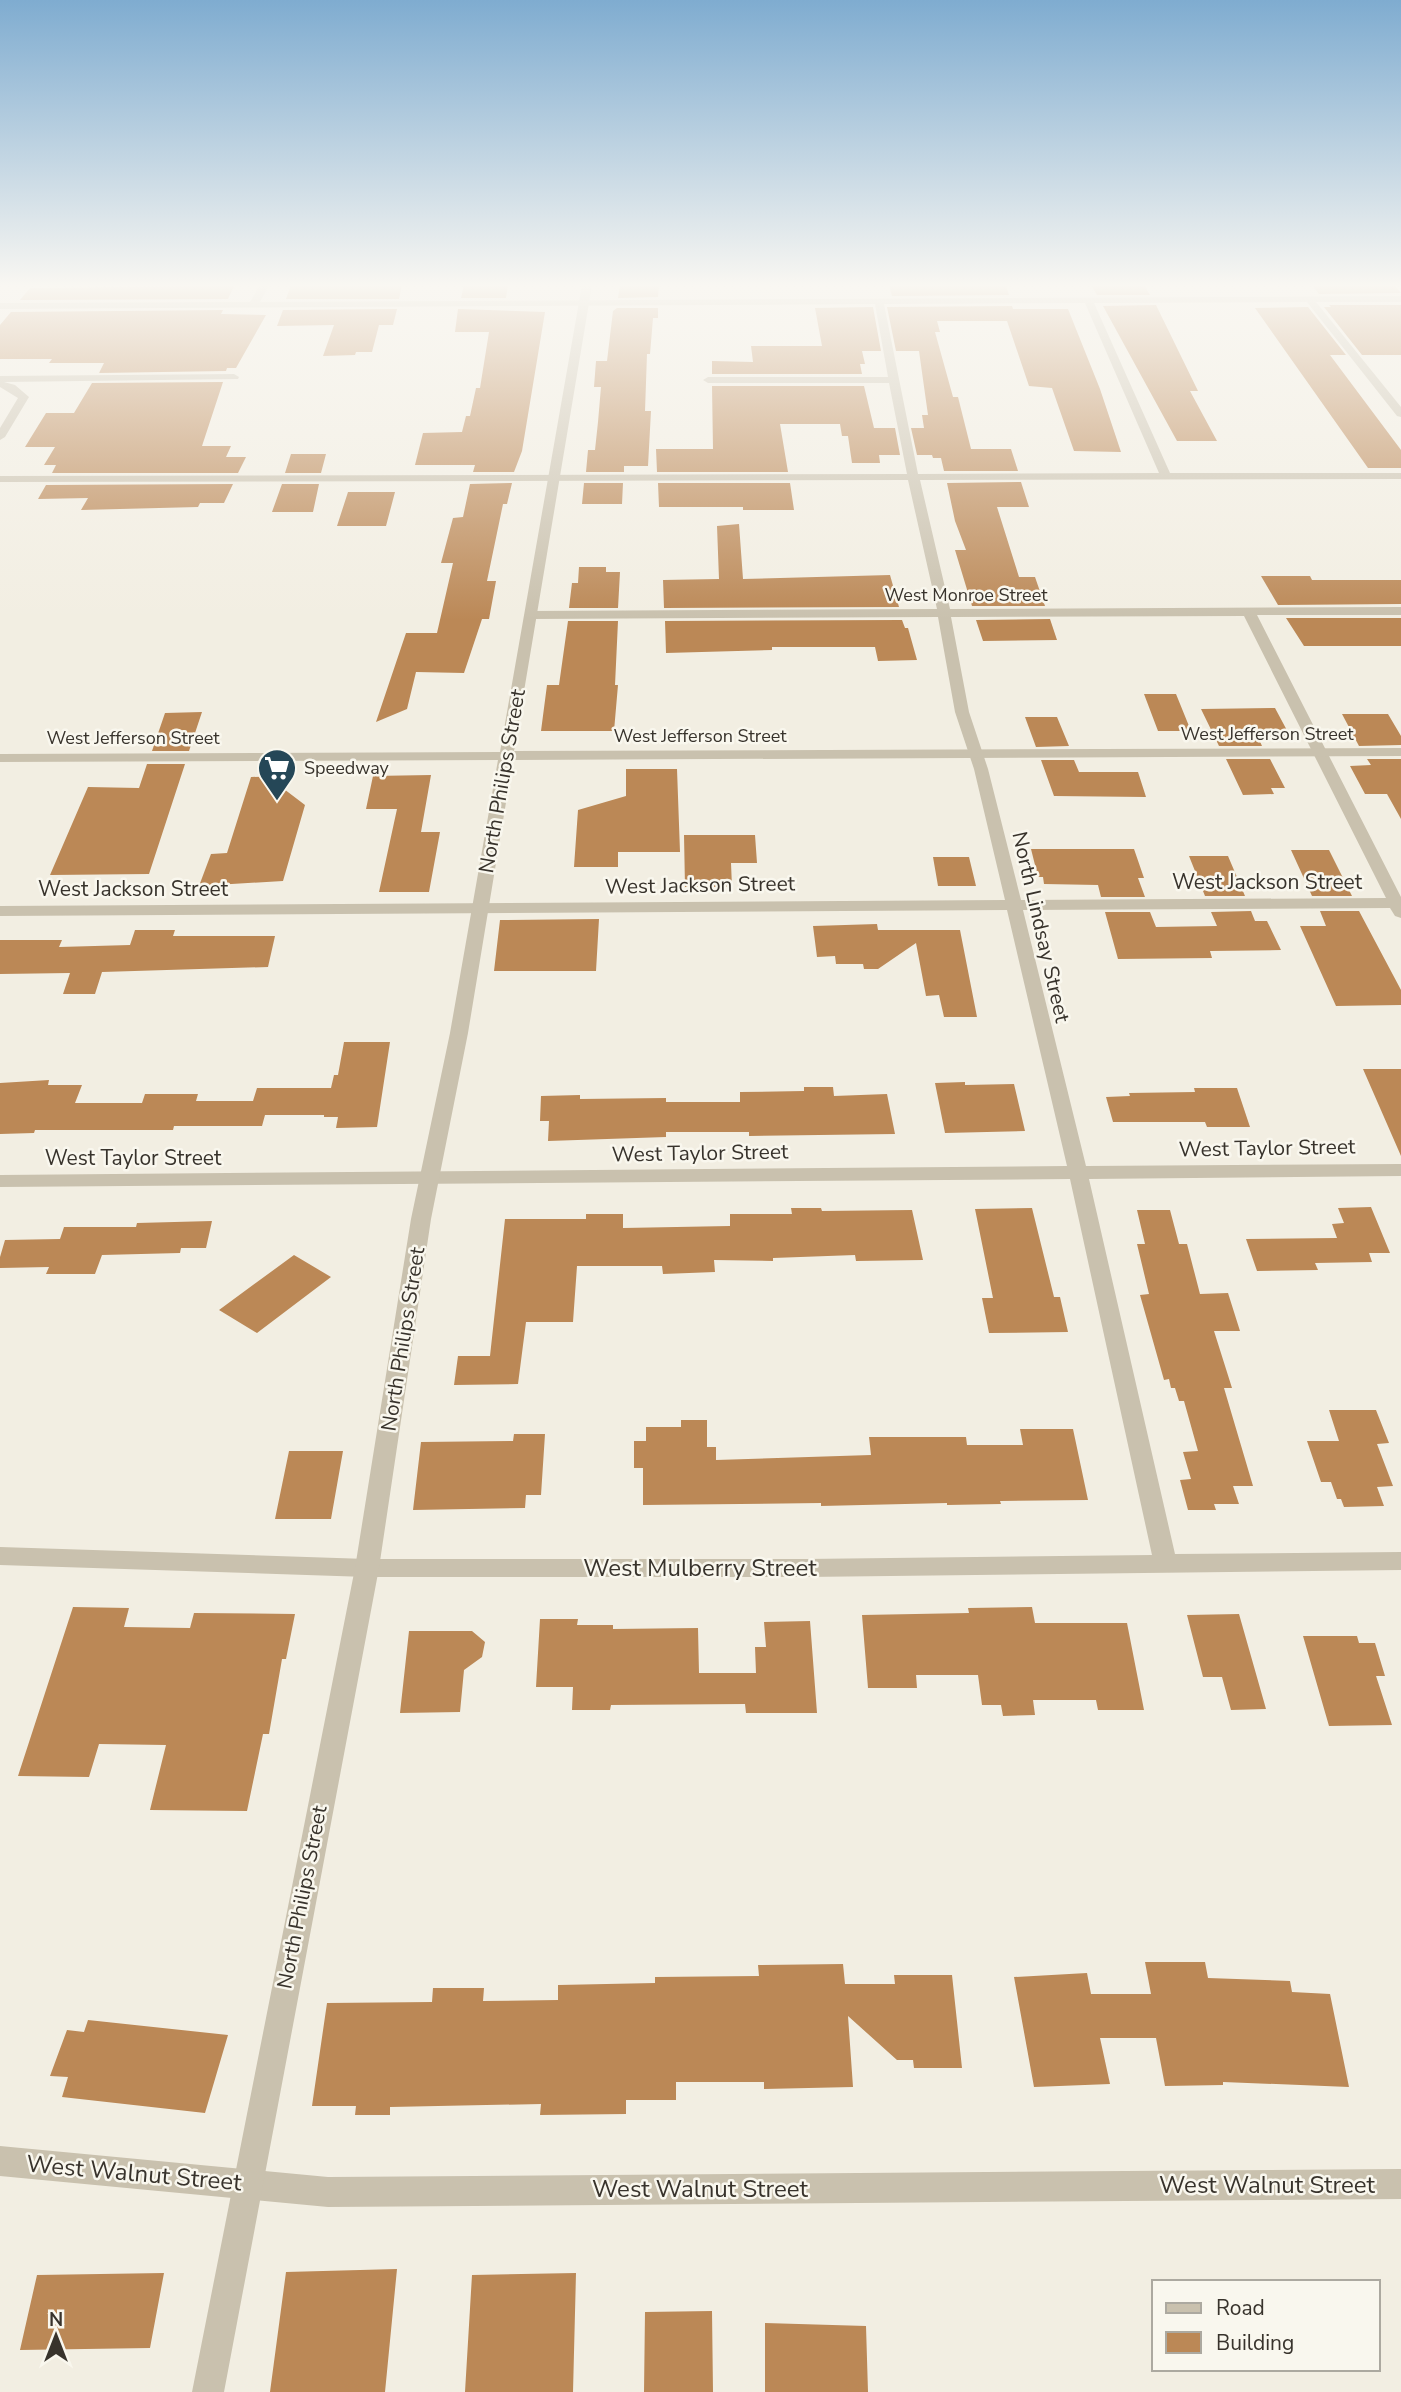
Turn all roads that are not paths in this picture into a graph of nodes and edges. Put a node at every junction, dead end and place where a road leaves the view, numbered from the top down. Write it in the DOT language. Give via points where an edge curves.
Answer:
graph roads {
  1 [pos="24,397"];
  2 [pos="568,397"];
  3 [pos="896,397"];
  4 [pos="1131,397"];
  5 [pos="1387,397"];
  6 [pos="1401,414"];
  7 [pos="0,438"];
  8 [pos="1401,476"];
  9 [pos="1166,477"];
  10 [pos="912,478"];
  11 [pos="554,479"];
  12 [pos="0,480"];
  13 [pos="1401,611"];
  14 [pos="1249,612"];
  15 [pos="944,613"];
  16 [pos="531,615"];
  17 [pos="1322,752"];
  18 [pos="1401,752"];
  19 [pos="507,755"];
  20 [pos="976,755"];
  21 [pos="0,758"];
  22 [pos="1012,904"];
  23 [pos="1399,906"];
  24 [pos="480,909"];
  25 [pos="0,911"];
  26 [pos="1401,1170"];
  27 [pos="1078,1172"];
  28 [pos="430,1178"];
  29 [pos="0,1181"];
  30 [pos="0,1556"];
  31 [pos="1401,1561"];
  32 [pos="1165,1562"];
  33 [pos="367,1568"];
  34 [pos="0,2161"];
  35 [pos="246,2182"];
  36 [pos="1401,2184"];
  37 [pos="208,2392"];
  1 -- 7 [label="street"];
  2 -- 11 [label="street, North Philips Street"];
  3 -- 10 [label="street, North Lindsay Street"];
  4 -- 9 [label="street"];
  5 -- 6 [label="street"];
  8 -- 9 [label="street"];
  9 -- 10 [label="street"];
  10 -- 11 [label="street"];
  10 -- 15 [label="street, North Lindsay Street"];
  11 -- 12 [label="street"];
  11 -- 16 [label="street, North Philips Street"];
  13 -- 14 [label="street, West Monroe Street"];
  14 -- 15 [label="street, West Monroe Street"];
  14 -- 17 [label="street"];
  15 -- 16 [label="street, West Monroe Street"];
  15 -- 20 [label="street, North Lindsay Street" via="962,712"];
  16 -- 19 [label="street, North Philips Street"];
  17 -- 18 [label="street, West Jefferson Street"];
  17 -- 20 [label="street, West Jefferson Street"];
  17 -- 23 [label="street"];
  19 -- 20 [label="street, West Jefferson Street"];
  19 -- 21 [label="street, West Jefferson Street"];
  19 -- 24 [label="street, North Philips Street"];
  20 -- 22 [label="street, North Lindsay Street"];
  22 -- 23 [label="street, West Jackson Street"];
  22 -- 24 [label="street, West Jackson Street"];
  22 -- 27 [label="street, North Lindsay Street"];
  24 -- 25 [label="street, West Jackson Street"];
  24 -- 28 [label="street, North Philips Street"];
  26 -- 27 [label="street, West Taylor Street"];
  27 -- 28 [label="street, West Taylor Street"];
  27 -- 32 [label="street, North Lindsay Street"];
  28 -- 29 [label="street, West Taylor Street"];
  28 -- 33 [label="street, North Philips Street"];
  30 -- 33 [label="street, West Mulberry Street"];
  31 -- 32 [label="street, West Mulberry Street"];
  32 -- 33 [label="street, West Mulberry Street"];
  33 -- 35 [label="street, North Philips Street"];
  34 -- 35 [label="street, West Walnut Street"];
  35 -- 36 [label="street, West Walnut Street" via="328,2192"];
  35 -- 37 [label="street, North Philips Street"];
}
